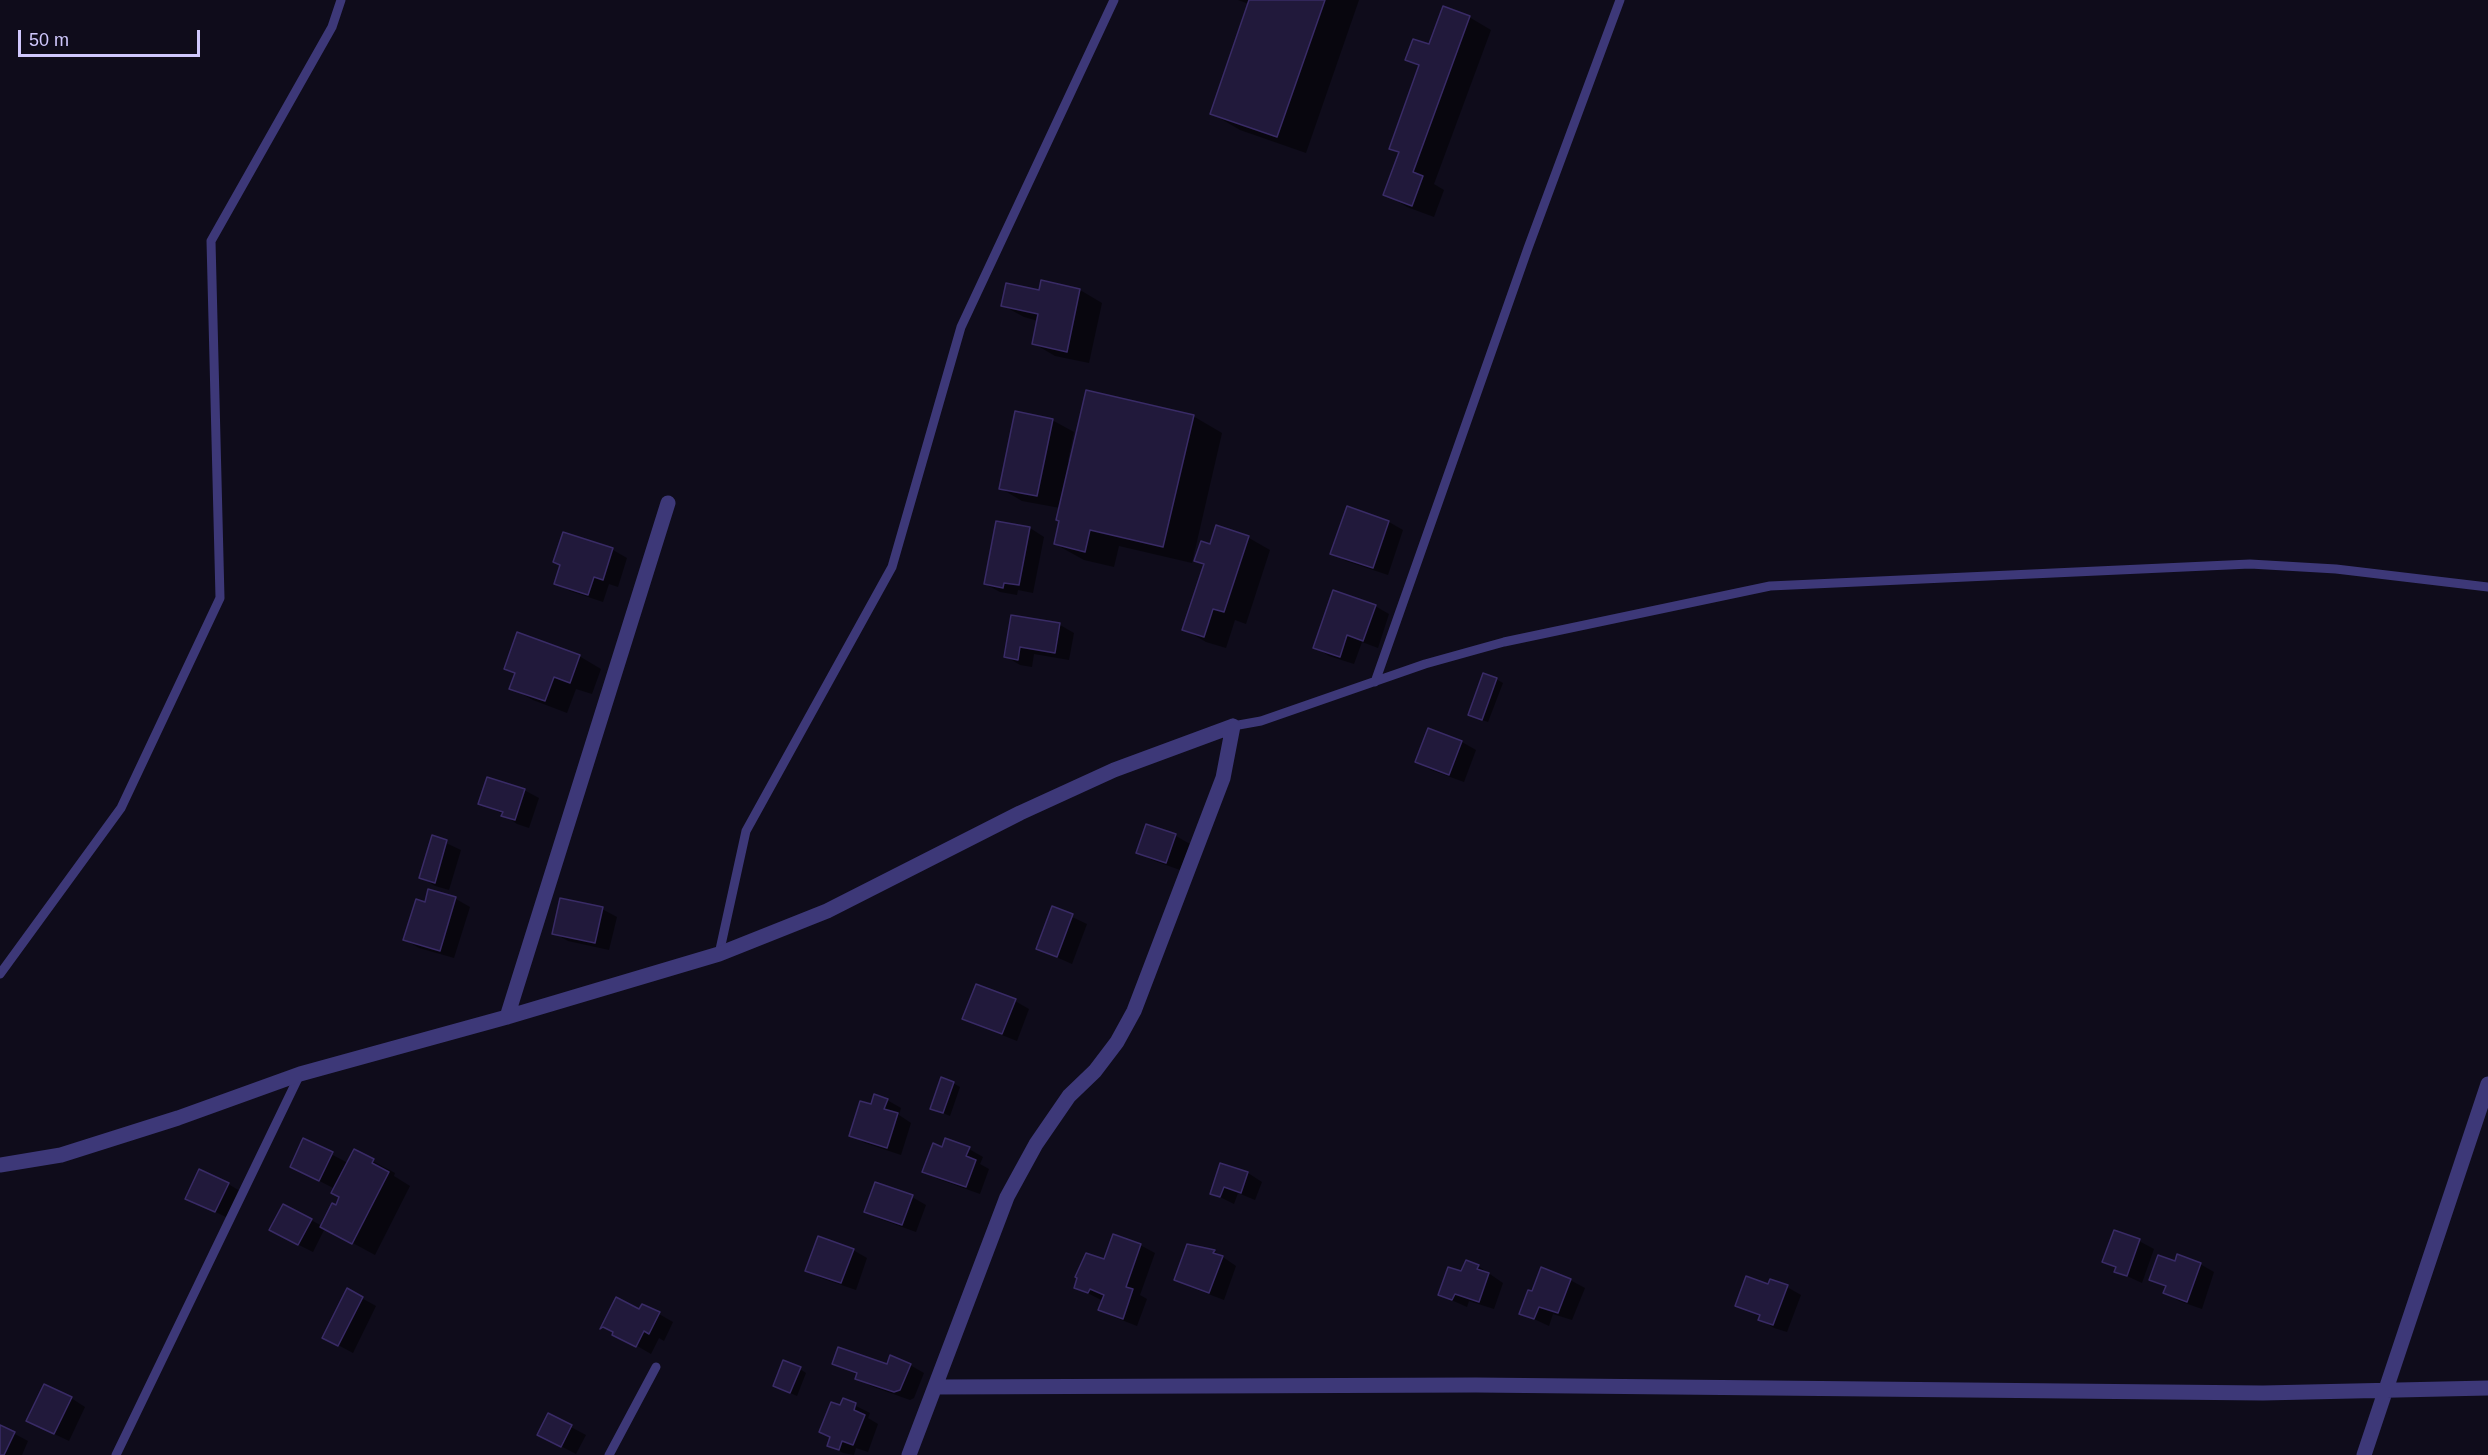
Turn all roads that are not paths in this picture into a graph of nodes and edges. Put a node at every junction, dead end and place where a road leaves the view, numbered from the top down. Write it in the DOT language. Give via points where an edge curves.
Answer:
graph roads {
  1 [pos="341,0"];
  2 [pos="1114,0"];
  3 [pos="1620,0"];
  4 [pos="668,503"];
  5 [pos="2488,587"];
  6 [pos="1376,682"];
  7 [pos="1233,726"];
  8 [pos="719,954"];
  9 [pos="0,974"];
  10 [pos="507,1017"];
  11 [pos="300,1074"];
  12 [pos="2488,1083"];
  13 [pos="0,1165"];
  14 [pos="656,1367"];
  15 [pos="935,1387"];
  16 [pos="2488,1388"];
  17 [pos="2384,1390"];
  18 [pos="116,1455"];
  19 [pos="609,1455"];
  20 [pos="909,1455"];
  21 [pos="2364,1455"];
  1 -- 9 [label="lane" via="332,27 211,240 220,598 121,808"];
  2 -- 8 [label="lane" via="961,327 892,567 746,831"];
  3 -- 6 [label="lane" via="1524,259"];
  4 -- 10 [label="street"];
  5 -- 6 [label="lane" via="2336,569 2250,564 1770,586 1504,642"];
  6 -- 7 [label="lane" via="1261,721"];
  7 -- 8 [label="street" via="1104,775 827,911"];
  7 -- 15 [label="street" via="1223,778 1134,1011 1095,1071 1069,1096 1006,1197"];
  8 -- 10 [label="street"];
  10 -- 11 [label="street"];
  11 -- 13 [label="street" via="61,1155"];
  11 -- 18 [label="lane"];
  12 -- 17 [label="street"];
  14 -- 19 [label="lane"];
  15 -- 17 [label="street" via="1476,1385 2263,1393"];
  15 -- 20 [label="street"];
  16 -- 17 [label="street"];
  17 -- 21 [label="street"];
}
